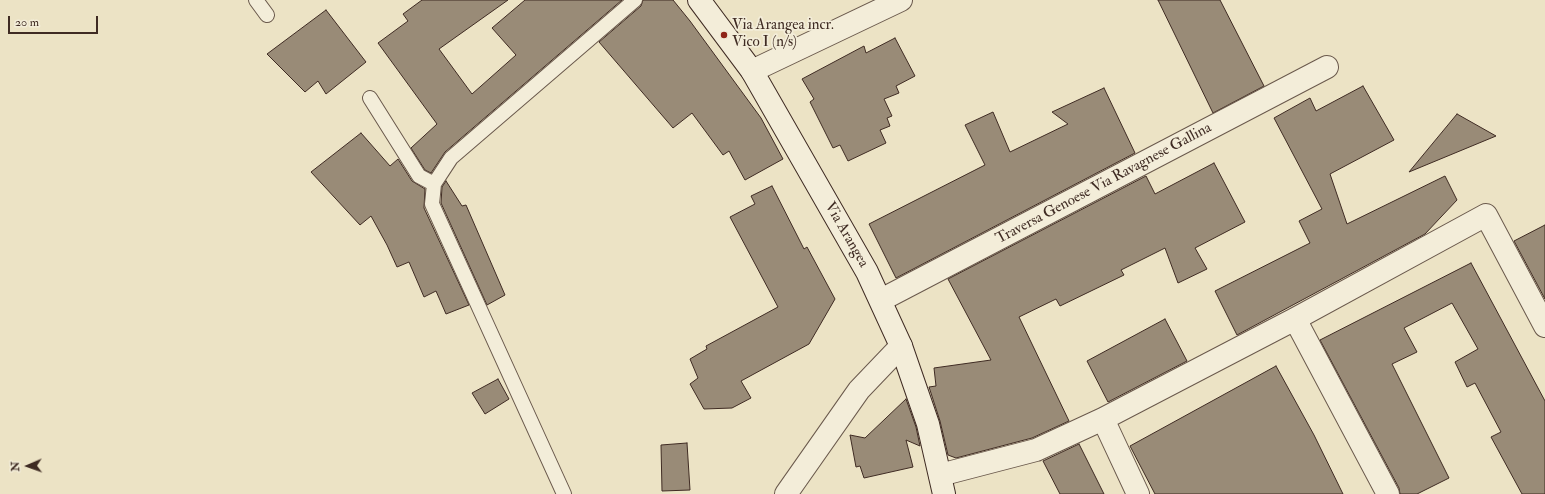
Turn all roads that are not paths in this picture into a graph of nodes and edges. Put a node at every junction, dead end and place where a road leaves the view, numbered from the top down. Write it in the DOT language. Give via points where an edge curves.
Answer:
graph roads {
  1 [pos="256,0"];
  2 [pos="635,0"];
  3 [pos="699,0"];
  4 [pos="900,0"];
  5 [pos="267,15"];
  6 [pos="1327,67"];
  7 [pos="752,71"];
  8 [pos="370,98"];
  9 [pos="434,184"];
  10 [pos="881,300"];
  11 [pos="1295,319"];
  12 [pos="1545,326"];
  13 [pos="901,346"];
  14 [pos="1103,419"];
  15 [pos="942,484"];
  16 [pos="564,494"];
  17 [pos="786,494"];
  18 [pos="1138,494"];
  19 [pos="1388,494"];
  1 -- 5 [label="lane"];
  2 -- 9 [label="lane" via="451,158"];
  3 -- 7 [label="street, Via Arangea"];
  4 -- 7 [label="street"];
  6 -- 10 [label="street, Traversa Genoese Via Ravagnese Gallina"];
  7 -- 10 [label="street, Via Arangea"];
  8 -- 9 [label="lane" via="419,176"];
  9 -- 16 [label="lane" via="432,204"];
  10 -- 13 [label="street, Via Arangea"];
  11 -- 12 [label="street" via="1486,215"];
  11 -- 14 [label="street"];
  11 -- 19 [label="street"];
  13 -- 15 [label="street, Via Arangea" via="928,424"];
  13 -- 17 [label="street" via="859,390"];
  14 -- 15 [label="street" via="1036,450"];
  14 -- 18 [label="street"];
}
